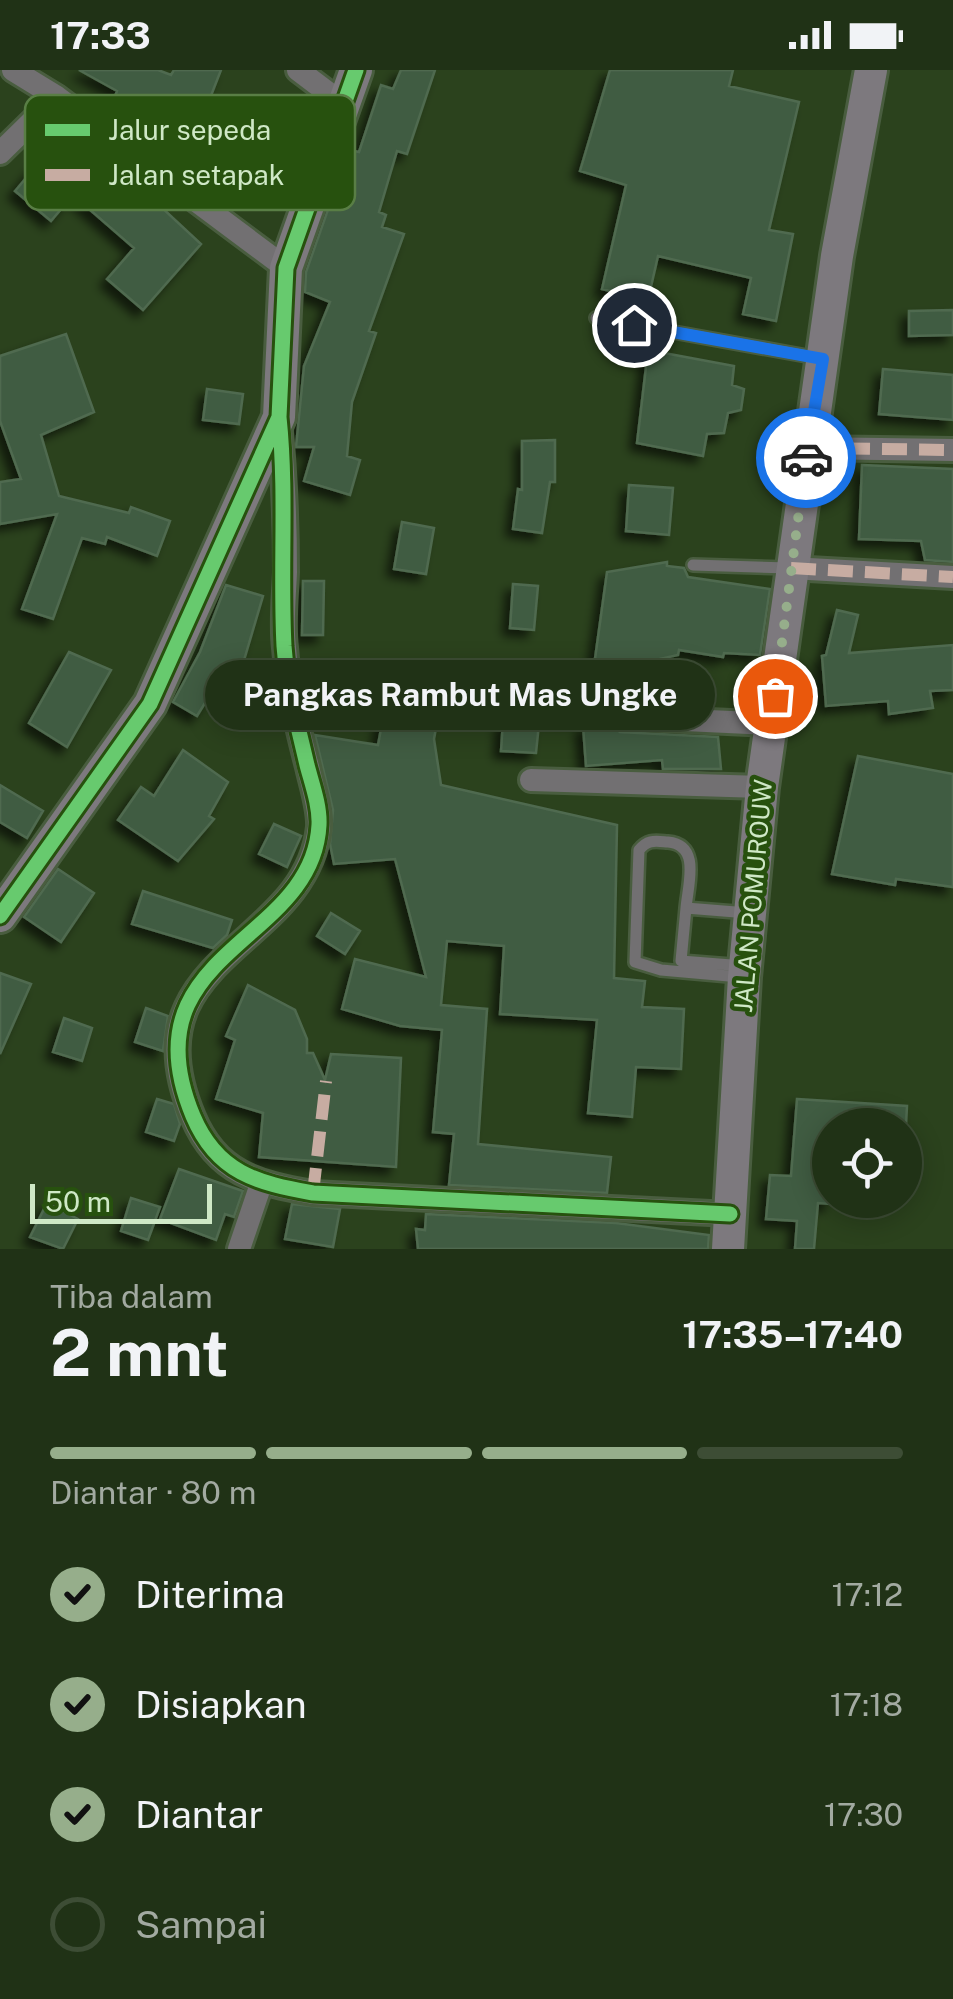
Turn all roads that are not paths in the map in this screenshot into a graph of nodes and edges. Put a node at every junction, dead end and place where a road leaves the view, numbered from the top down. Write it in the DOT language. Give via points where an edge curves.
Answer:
graph roads {
  1 [pos="12,70"];
  2 [pos="298,70"];
  3 [pos="356,70"];
  4 [pos="871,70"];
  5 [pos="52,95"];
  6 [pos="331,95"];
  7 [pos="346,95"];
  8 [pos="25,129"];
  9 [pos="0,153"];
  10 [pos="208,210"];
  11 [pos="306,210"];
  12 [pos="286,268"];
  13 [pos="596,318"];
  14 [pos="823,359"];
  15 [pos="279,418"];
  16 [pos="808,448"];
  17 [pos="953,450"];
  18 [pos="693,565"];
  19 [pos="791,568"];
  20 [pos="953,577"];
  21 [pos="621,717"];
  22 [pos="772,724"];
  23 [pos="531,780"];
  24 [pos="762,787"];
  25 [pos="2,908"];
  26 [pos="686,908"];
  27 [pos="750,913"];
  28 [pos="744,971"];
  29 [pos="261,1184"];
  30 [pos="730,1214"];
  31 [pos="239,1249"];
  32 [pos="728,1249"];
  1 -- 5 [label="street"];
  2 -- 6 [label="street"];
  3 -- 7 [label="main road"];
  4 -- 14 [label="main road, JALAN POMUROUW"];
  8 -- 9 [label="street"];
  10 -- 12 [label="street"];
  11 -- 12 [label="main road"];
  12 -- 15 [label="main road"];
  13 -- 14 [label="lane"];
  14 -- 16 [label="main road, JALAN POMUROUW"];
  15 -- 25 [label="main road" via="150,704"];
  15 -- 29 [label="street" via="286,486 284,646 319,824 312,857 296,884 200,981 179,1019 179,1069 204,1142"];
  16 -- 17 [label="street"];
  16 -- 19 [label="main road, JALAN POMUROUW"];
  18 -- 19 [label="lane"];
  19 -- 20 [label="street"];
  19 -- 22 [label="main road, JALAN POMUROUW"];
  21 -- 22 [label="street"];
  22 -- 24 [label="main road, JALAN POMUROUW"];
  23 -- 24 [label="street"];
  24 -- 27 [label="main road, JALAN POMUROUW"];
  26 -- 27 [label="lane"];
  26 -- 28 [label="lane" via="681,961"];
  26 -- 28 [label="lane" via="689,853 680,843 645,843 636,860 635,962 662,970"];
  27 -- 28 [label="main road, JALAN POMUROUW"];
  28 -- 30 [label="main road, JALAN POMUROUW"];
  29 -- 30 [label="street" via="404,1201"];
  29 -- 31 [label="street"];
  30 -- 32 [label="main road, JALAN POMUROUW"];
}
